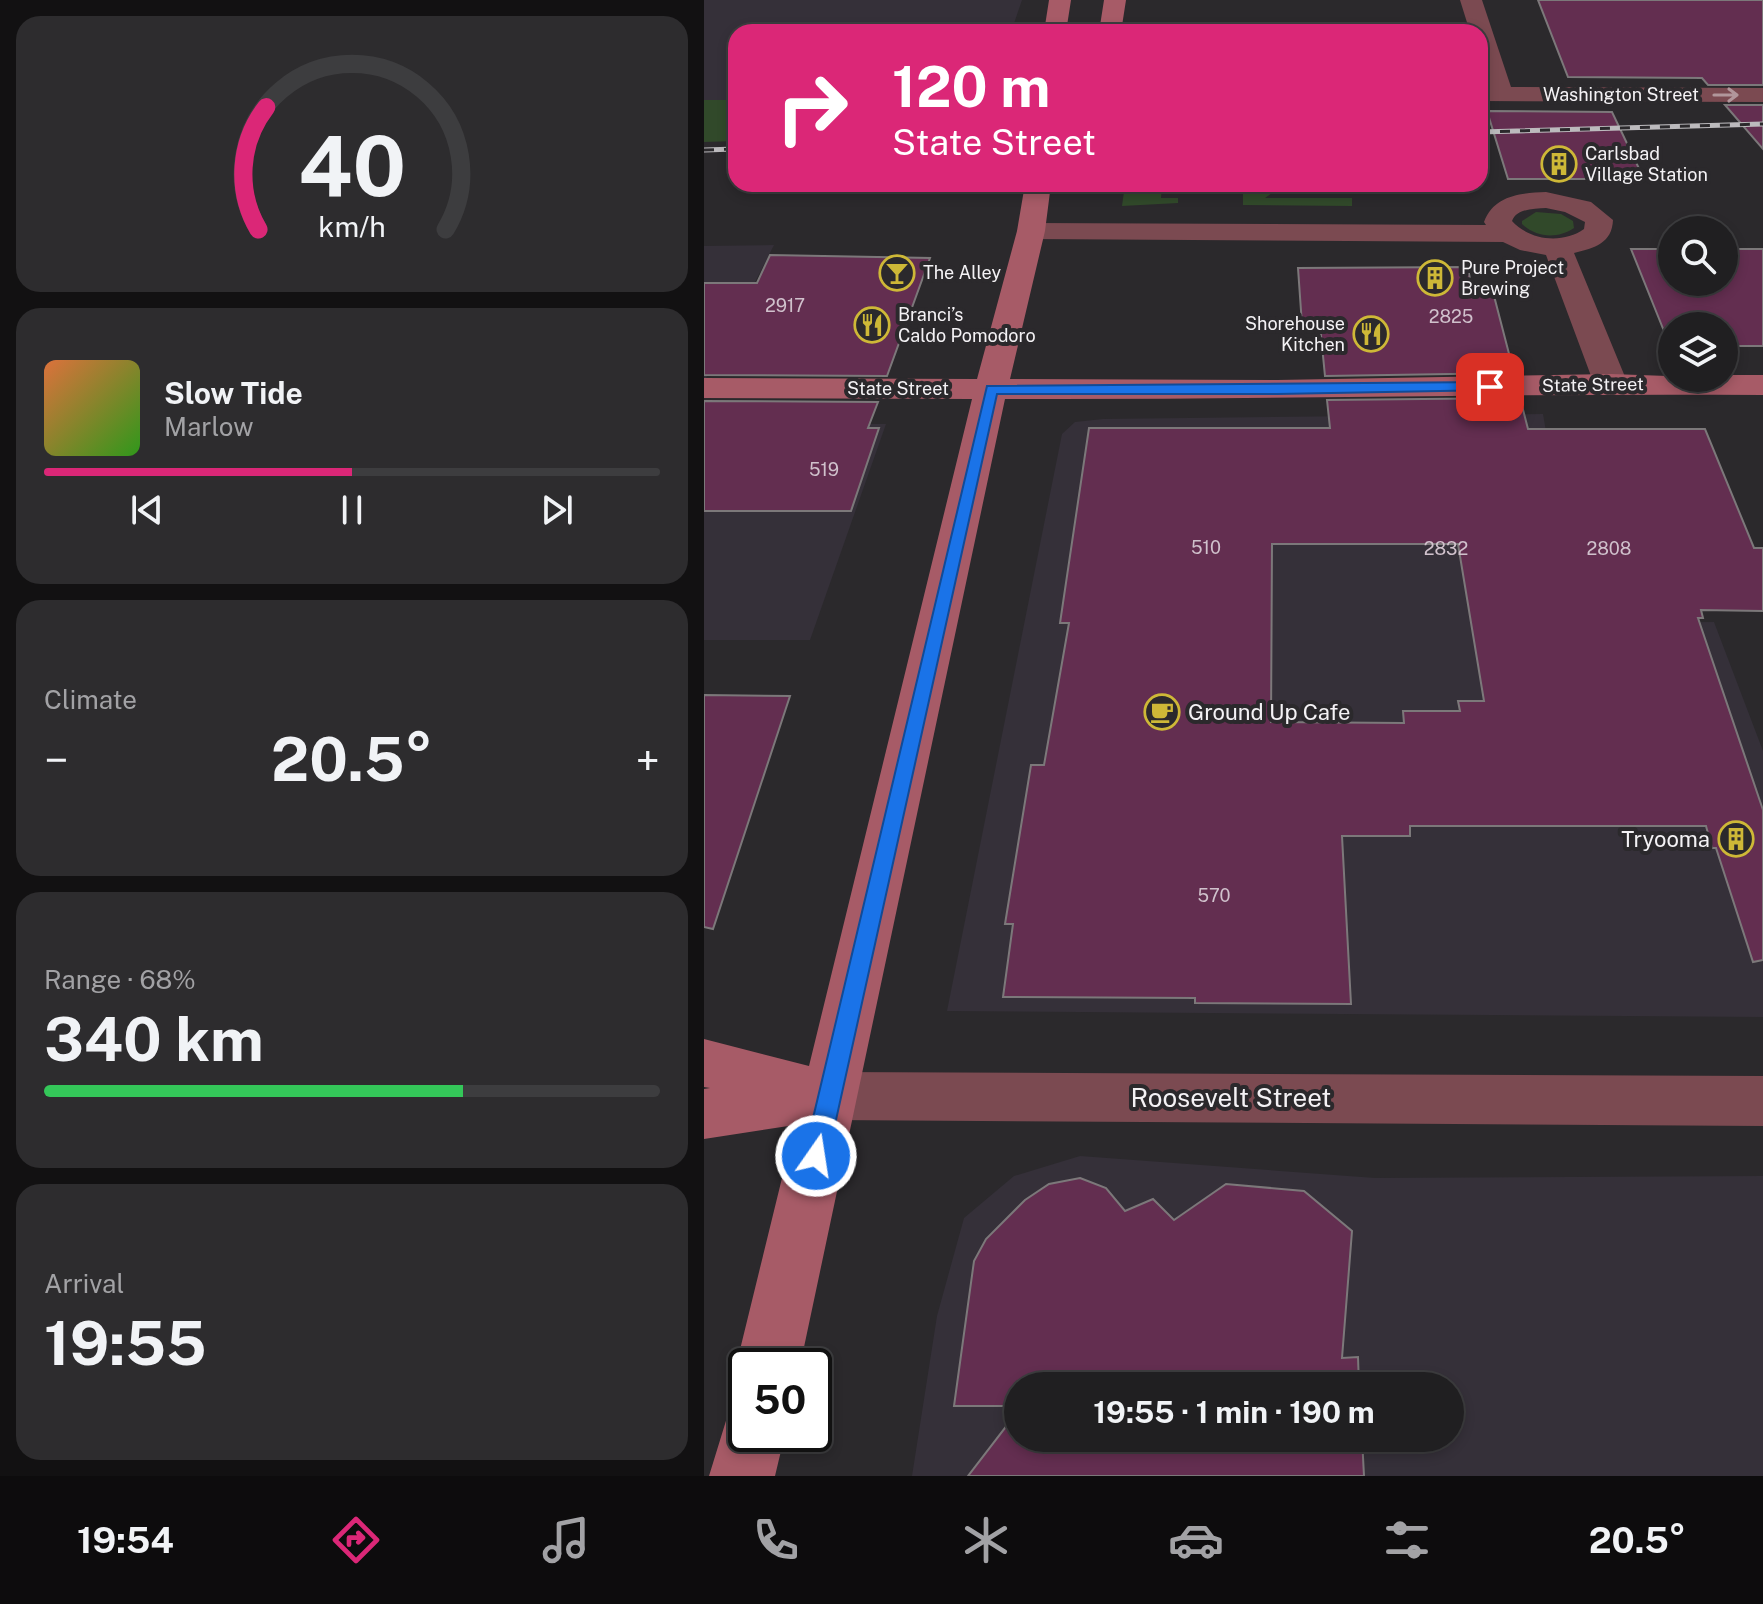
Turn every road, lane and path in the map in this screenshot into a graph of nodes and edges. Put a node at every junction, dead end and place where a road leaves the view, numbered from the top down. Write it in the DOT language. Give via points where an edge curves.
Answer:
graph roads {
  1 [pos="1060,0"];
  2 [pos="1115,0"];
  3 [pos="1471,0"];
  4 [pos="1056,24"];
  5 [pos="1111,24"];
  6 [pos="1476,24"];
  7 [pos="1491,94"];
  8 [pos="1763,95"];
  9 [pos="1037,192"];
  10 [pos="1032,223"];
  11 [pos="1503,225"];
  12 [pos="1557,246"];
  13 [pos="1611,384"];
  14 [pos="1763,385"];
  15 [pos="704,388"];
  16 [pos="991,389"];
  17 [pos="704,1063"];
  18 [pos="830,1096"];
  19 [pos="1763,1101"];
  20 [pos="704,1114"];
  21 [pos="772,1348"];
  22 [pos="748,1452"];
  23 [pos="742,1476"];
  1 -- 4 [label="main road"];
  2 -- 5 [label="main road"];
  3 -- 6 [label="street"];
  7 -- 8 [label="street, Washington Street, one-way"];
  9 -- 10 [label="main road"];
  10 -- 11 [label="street"];
  10 -- 16 [label="main road"];
  11 -- 12 [label="street" via="1529,243"];
  11 -- 12 [label="street" via="1514,204 1546,200 1578,207 1599,220 1592,238"];
  12 -- 13 [label="street"];
  13 -- 14 [label="main road, State Street"];
  13 -- 16 [label="main road, State Street"];
  15 -- 16 [label="main road, State Street"];
  16 -- 18 [label="main road"];
  17 -- 18 [label="main road, Roosevelt Street"];
  18 -- 19 [label="street, Roosevelt Street"];
  18 -- 20 [label="main road"];
  18 -- 21 [label="main road"];
  22 -- 23 [label="main road"];
}
